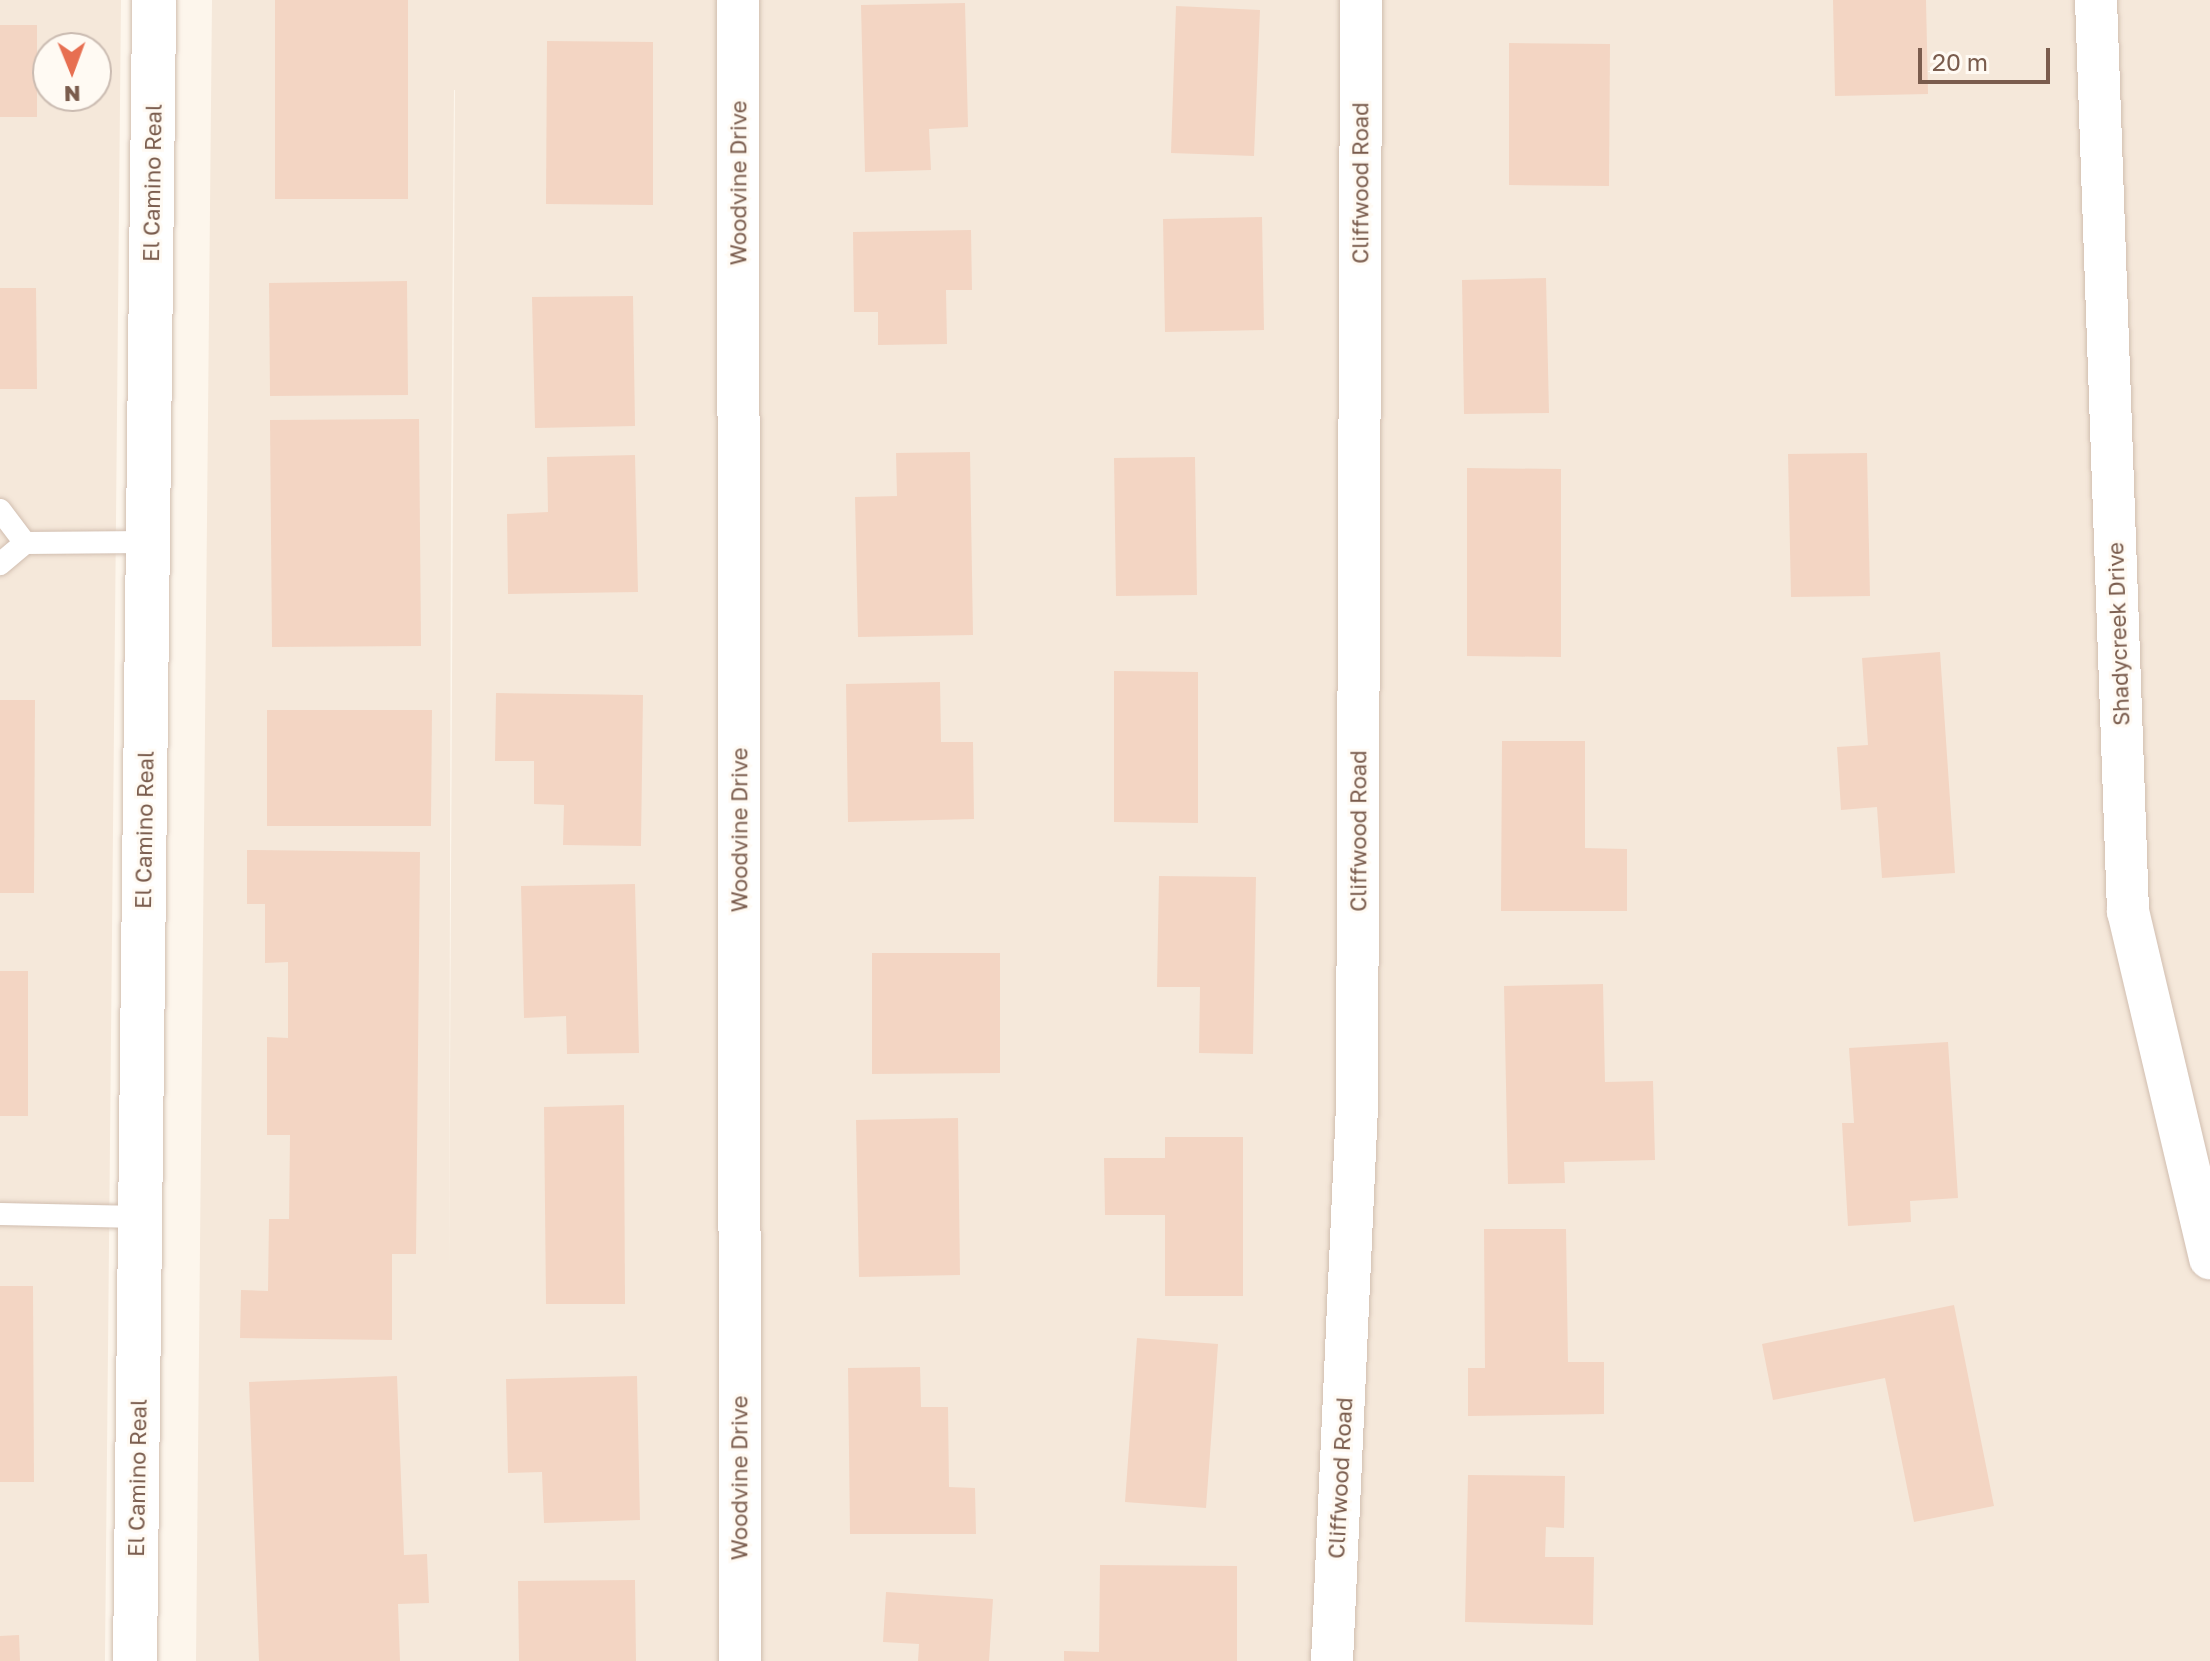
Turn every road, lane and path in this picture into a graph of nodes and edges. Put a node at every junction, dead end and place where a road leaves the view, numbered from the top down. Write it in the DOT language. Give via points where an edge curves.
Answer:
graph roads {
  1 [pos="154,0"];
  2 [pos="738,0"];
  3 [pos="1361,0"];
  4 [pos="2096,0"];
  5 [pos="0,510"];
  6 [pos="147,542"];
  7 [pos="25,543"];
  8 [pos="0,564"];
  9 [pos="0,1214"];
  10 [pos="140,1217"];
  11 [pos="2210,1258"];
  12 [pos="135,1661"];
  13 [pos="740,1661"];
  14 [pos="1332,1661"];
  1 -- 6 [label="street, El Camino Real"];
  2 -- 13 [label="street, Woodvine Drive"];
  3 -- 14 [label="street, Cliffwood Road" via="1357,1107"];
  4 -- 11 [label="street, Shadycreek Drive" via="2128,911"];
  5 -- 7 [label="lane"];
  6 -- 7 [label="lane"];
  6 -- 10 [label="street, El Camino Real"];
  7 -- 8 [label="lane"];
  9 -- 10 [label="lane"];
  10 -- 12 [label="street, El Camino Real"];
}
